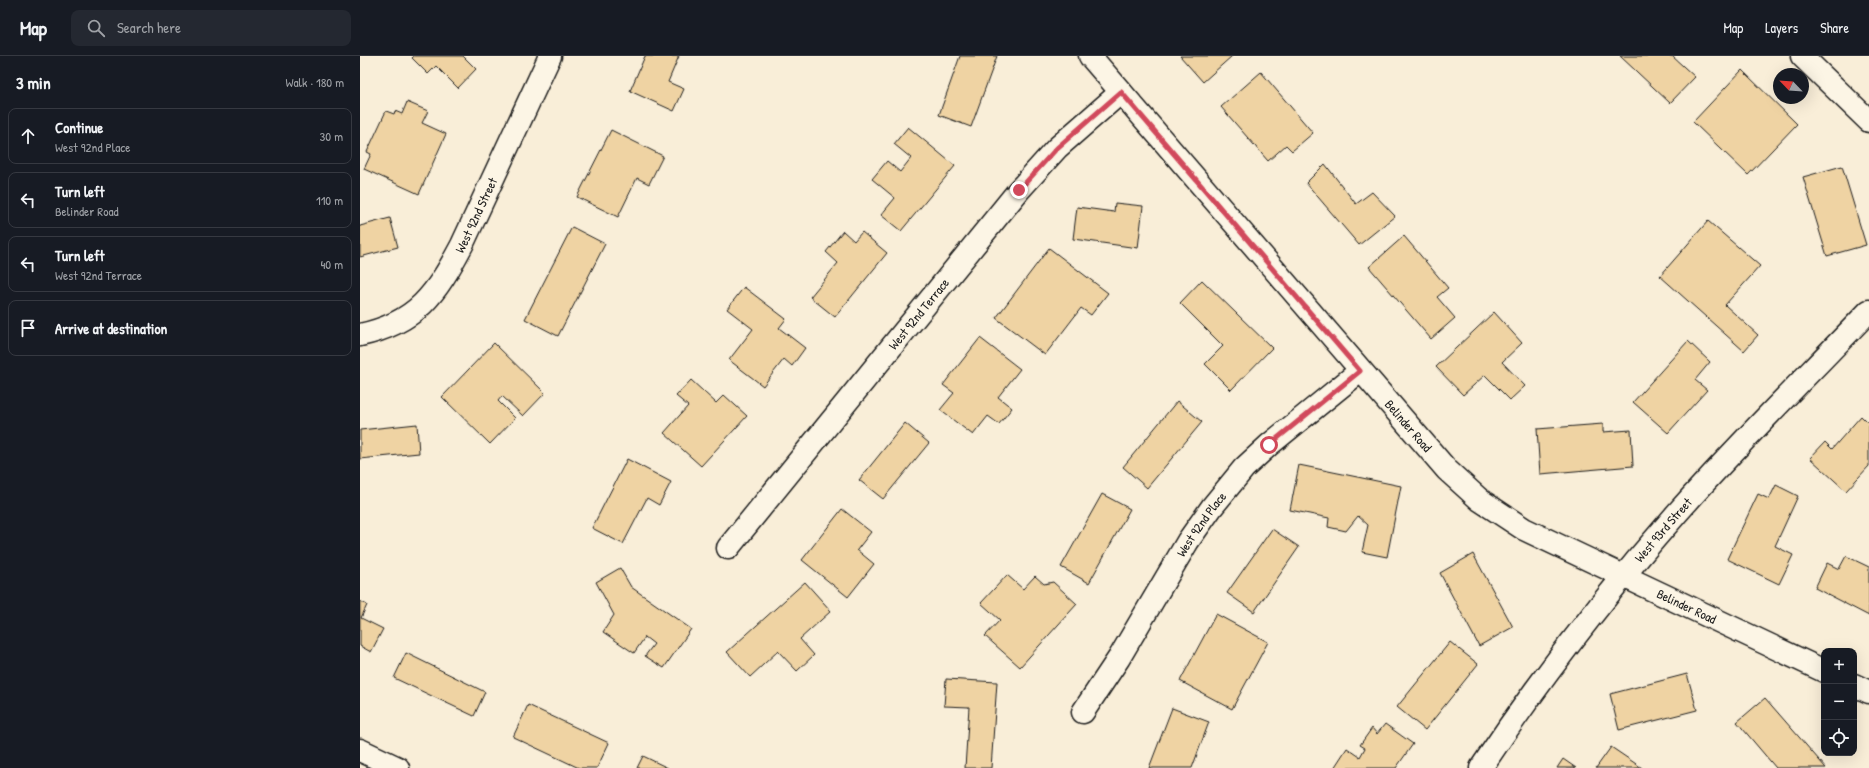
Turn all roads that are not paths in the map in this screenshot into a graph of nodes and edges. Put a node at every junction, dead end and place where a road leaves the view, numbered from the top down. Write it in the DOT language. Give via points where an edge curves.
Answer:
graph roads {
  1 [pos="550,56"];
  2 [pos="1090,56"];
  3 [pos="1802,56"];
  4 [pos="1121,92"];
  5 [pos="1869,121"];
  6 [pos="1869,311"];
  7 [pos="360,335"];
  8 [pos="1360,371"];
  9 [pos="728,548"];
  10 [pos="1624,576"];
  11 [pos="1821,670"];
  12 [pos="1857,686"];
  13 [pos="1869,692"];
  14 [pos="1083,712"];
  15 [pos="360,750"];
  16 [pos="398,768"];
  17 [pos="1481,768"];
  1 -- 7 [label="street, West 92nd Street" via="446,275 427,302 406,319 376,332"];
  2 -- 4 [label="street, Belinder Road"];
  3 -- 5 [label="street"];
  4 -- 8 [label="street, Belinder Road"];
  4 -- 9 [label="street, West 92nd Terrace" via="1057,148 1019,190"];
  6 -- 10 [label="street, West 93rd Street" via="1715,471"];
  8 -- 10 [label="street, Belinder Road" via="1447,470 1480,500 1524,529"];
  8 -- 14 [label="street, West 92nd Place" via="1269,445 1244,468 1212,507 1188,541 1119,658"];
  10 -- 11 [label="street, Belinder Road"];
  10 -- 17 [label="street, West 93rd Street" via="1572,640"];
  12 -- 13 [label="street"];
  15 -- 16 [label="street"];
}
